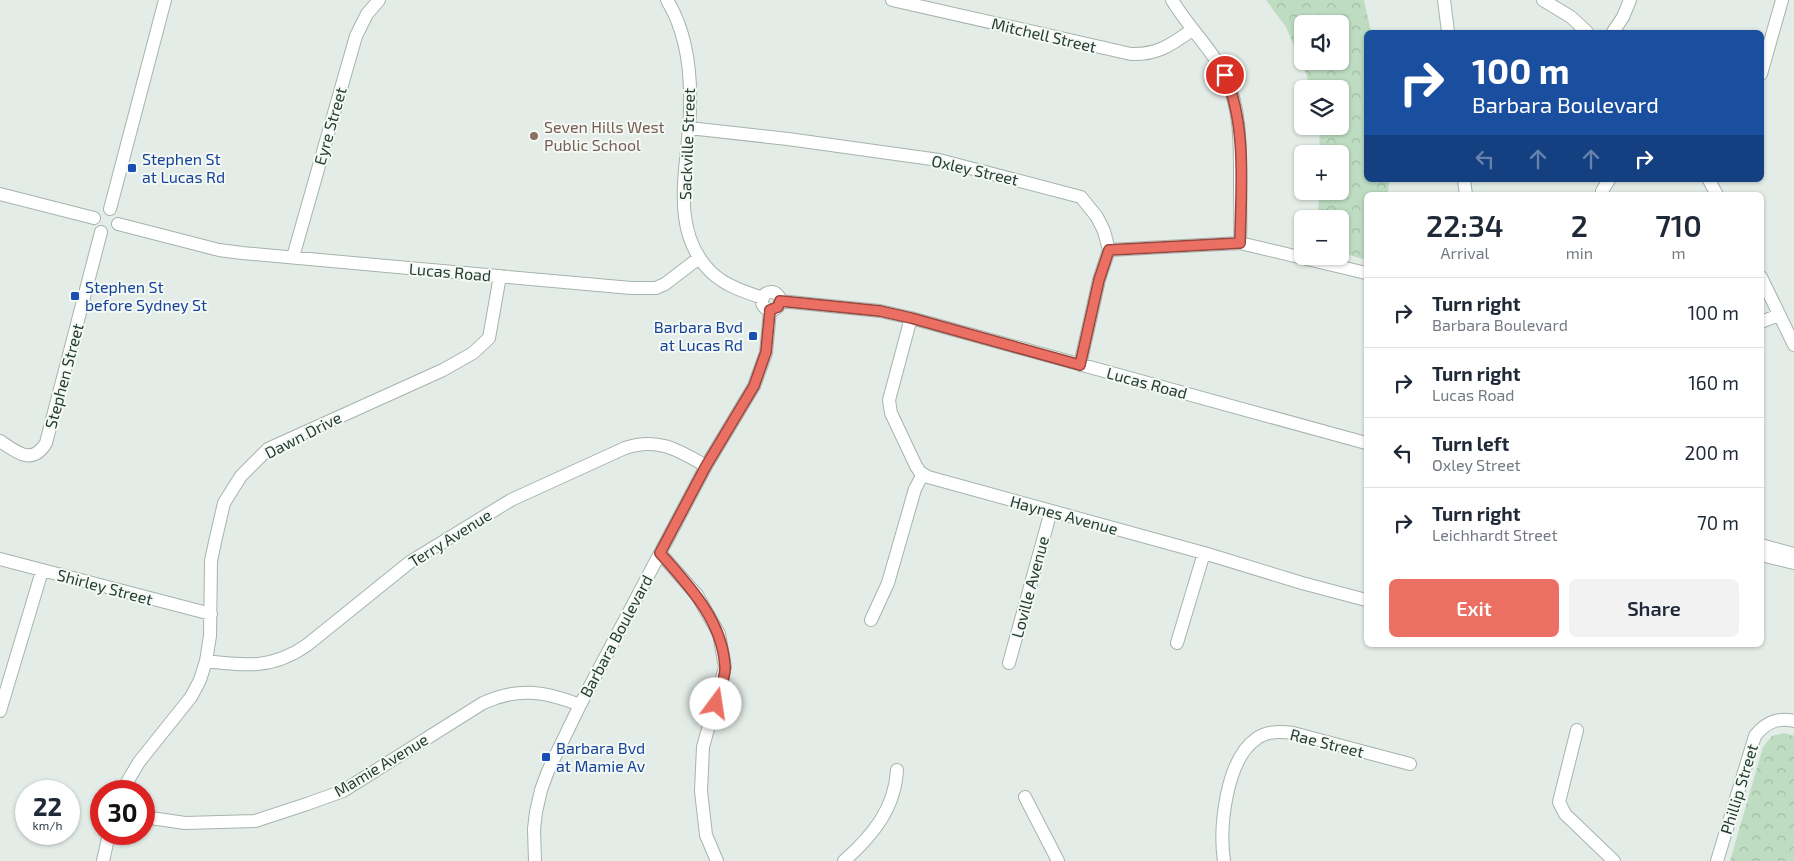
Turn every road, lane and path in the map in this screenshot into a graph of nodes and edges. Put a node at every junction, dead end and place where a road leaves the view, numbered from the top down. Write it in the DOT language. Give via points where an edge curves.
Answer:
graph roads {
  1 [pos="165,0"];
  2 [pos="379,0"];
  3 [pos="892,0"];
  4 [pos="1172,0"];
  5 [pos="1444,0"];
  6 [pos="1543,0"];
  7 [pos="1630,0"];
  8 [pos="1782,0"];
  9 [pos="670,1"];
  10 [pos="1192,30"];
  11 [pos="1448,30"];
  12 [pos="1585,30"];
  13 [pos="1613,30"];
  14 [pos="1764,63"];
  15 [pos="689,128"];
  16 [pos="0,194"];
  17 [pos="110,209"];
  18 [pos="94,218"];
  19 [pos="118,224"];
  20 [pos="102,232"];
  21 [pos="1240,243"];
  22 [pos="1109,250"];
  23 [pos="293,257"];
  24 [pos="699,258"];
  25 [pos="1364,273"];
  26 [pos="500,276"];
  27 [pos="1764,283"];
  28 [pos="762,298"];
  29 [pos="780,301"];
  30 [pos="770,310"];
  31 [pos="1779,315"];
  32 [pos="911,318"];
  33 [pos="1764,321"];
  34 [pos="1794,345"];
  35 [pos="1080,365"];
  36 [pos="0,440"];
  37 [pos="1364,442"];
  38 [pos="706,466"];
  39 [pos="923,474"];
  40 [pos="1051,511"];
  41 [pos="1764,546"];
  42 [pos="660,553"];
  43 [pos="1204,553"];
  44 [pos="1794,554"];
  45 [pos="1764,556"];
  46 [pos="0,559"];
  47 [pos="1794,564"];
  48 [pos="42,571"];
  49 [pos="1364,599"];
  50 [pos="211,614"];
  51 [pos="871,620"];
  52 [pos="1178,643"];
  53 [pos="206,661"];
  54 [pos="1009,663"];
  55 [pos="580,705"];
  56 [pos="0,711"];
  57 [pos="1794,721"];
  58 [pos="1577,730"];
  59 [pos="1410,764"];
  60 [pos="897,770"];
  61 [pos="128,780"];
  62 [pos="1025,797"];
  63 [pos="155,819"];
  64 [pos="107,845"];
  65 [pos="103,861"];
  66 [pos="535,861"];
  67 [pos="717,861"];
  68 [pos="844,861"];
  69 [pos="1058,861"];
  70 [pos="1224,861"];
  71 [pos="1614,861"];
  72 [pos="1717,861"];
  1 -- 17 [label="street"];
  2 -- 23 [label="street, Eyre Street" via="367,14 356,36"];
  3 -- 10 [label="street, Mitchell Street" via="1131,54 1150,54"];
  4 -- 10 [label="street"];
  5 -- 11 [label="street"];
  6 -- 12 [label="street"];
  7 -- 13 [label="street"];
  8 -- 14 [label="street"];
  9 -- 15 [label="street, Sackville Street" via="686,57 690,90"];
  10 -- 21 [label="street" via="1220,67 1236,108 1240,142"];
  15 -- 22 [label="street, Oxley Street" via="939,160 1082,197 1104,231"];
  15 -- 24 [label="street, Sackville Street" via="683,201 690,240"];
  16 -- 18 [label="street"];
  17 -- 18 [label="street" via="102,209"];
  17 -- 19 [label="street" via="116,214"];
  18 -- 20 [label="street" via="94,225"];
  19 -- 20 [label="street" via="110,233"];
  19 -- 23 [label="street, Lucas Road" via="219,250"];
  20 -- 36 [label="street, Stephen Street" via="43,449 32,456 22,455"];
  21 -- 22 [label="street"];
  21 -- 25 [label="street"];
  22 -- 35 [label="street"];
  23 -- 26 [label="street, Lucas Road"];
  24 -- 26 [label="street, Lucas Road" via="665,284 647,289"];
  24 -- 28 [label="street" via="722,281"];
  26 -- 50 [label="street, Dawn Drive" via="489,338 473,353 443,370 268,449 241,476 224,503 214,542"];
  27 -- 31 [label="street"];
  28 -- 29 [label="street" via="772,292"];
  28 -- 30 [label="street" via="764,306"];
  29 -- 30 [label="street" via="778,307"];
  29 -- 32 [label="street, Lucas Road" via="880,311"];
  30 -- 38 [label="street, Barbara Boulevard" via="768,345 754,386"];
  31 -- 33 [label="street"];
  31 -- 34 [label="street"];
  32 -- 35 [label="street, Lucas Road"];
  32 -- 39 [label="street" via="890,391 889,406 916,466"];
  35 -- 37 [label="street, Lucas Road"];
  38 -- 42 [label="street, Barbara Boulevard"];
  38 -- 53 [label="street, Terry Avenue" via="663,445 644,443 625,448 511,500 410,562 308,646 292,655 256,665"];
  39 -- 40 [label="street, Haynes Avenue" via="934,480"];
  39 -- 51 [label="street" via="915,489 888,583"];
  40 -- 43 [label="street, Haynes Avenue"];
  40 -- 54 [label="street, Loville Avenue"];
  41 -- 44 [label="street"];
  42 -- 55 [label="street, Barbara Boulevard"];
  42 -- 67 [label="street" via="697,595 719,634 725,667 703,747 701,791 706,835"];
  43 -- 49 [label="street, Haynes Avenue"];
  43 -- 52 [label="street"];
  45 -- 47 [label="street"];
  46 -- 48 [label="street, Shirley Street"];
  48 -- 50 [label="street, Shirley Street"];
  48 -- 56 [label="street"];
  50 -- 53 [label="street, Dawn Drive"];
  53 -- 61 [label="street, Dawn Drive" via="191,697"];
  55 -- 63 [label="street, Mamie Avenue" via="540,693 493,698 343,790 255,822 185,823"];
  55 -- 66 [label="street, Barbara Boulevard" via="541,790 534,829"];
  57 -- 72 [label="street, Phillip Street" via="1769,723 1751,744"];
  58 -- 71 [label="street" via="1559,802 1565,814"];
  59 -- 70 [label="street, Rae Street" via="1293,733 1280,731 1256,738 1241,755 1227,793 1221,830"];
  60 -- 68 [label="street" via="891,802 865,842"];
  62 -- 69 [label="street"];
  64 -- 65 [label="street"];
}
